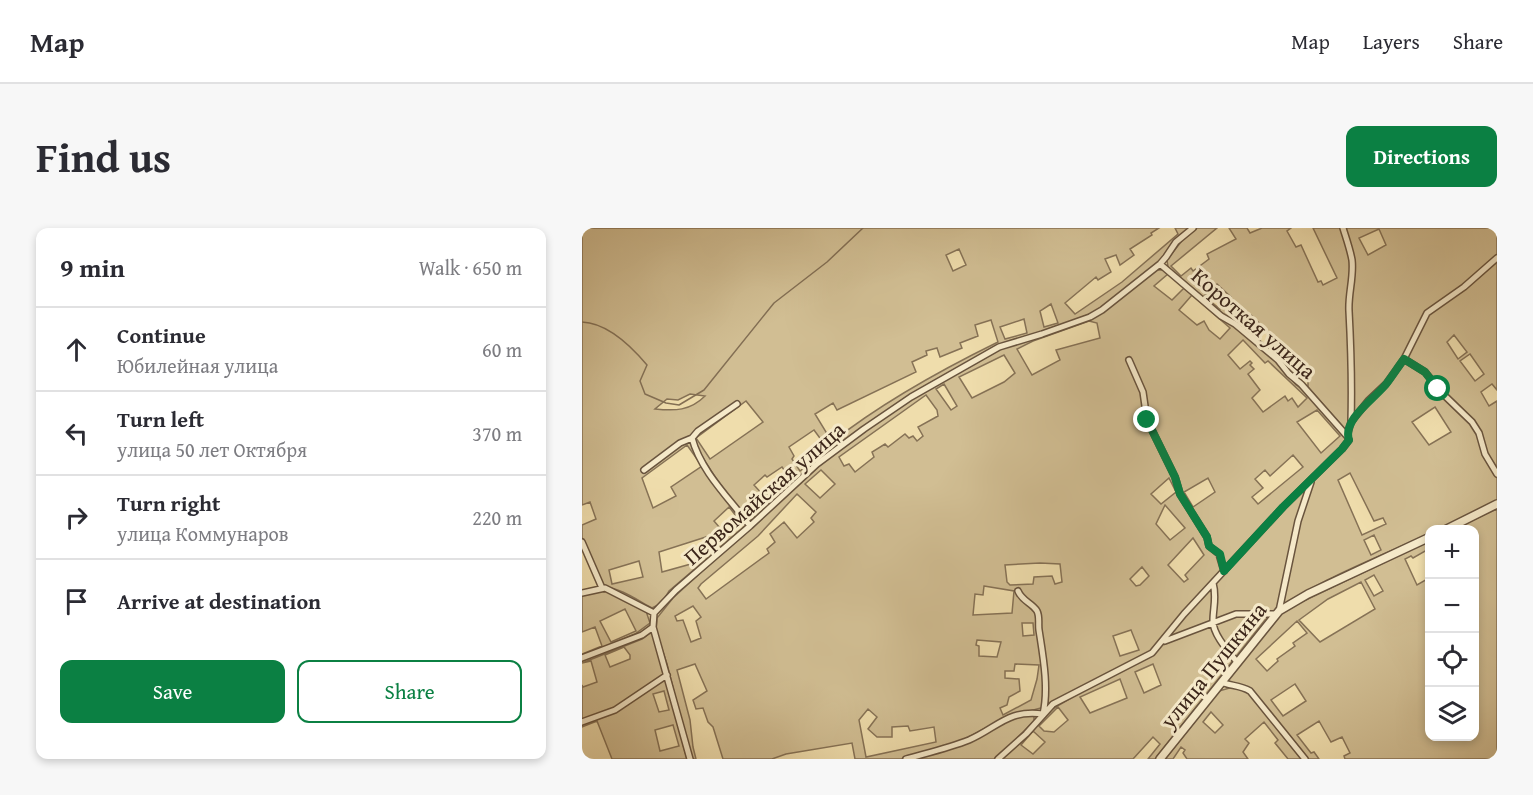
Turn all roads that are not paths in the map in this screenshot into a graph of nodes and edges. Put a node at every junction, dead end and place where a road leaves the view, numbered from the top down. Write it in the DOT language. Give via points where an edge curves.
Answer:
graph roads {
  1 [pos="1193,228"];
  2 [pos="1343,228"];
  3 [pos="1497,258"];
  4 [pos="1160,264"];
  5 [pos="1404,359"];
  6 [pos="1129,360"];
  7 [pos="737,404"];
  8 [pos="1351,422"];
  9 [pos="1347,436"];
  10 [pos="692,438"];
  11 [pos="644,470"];
  12 [pos="1497,474"];
  13 [pos="1313,478"];
  14 [pos="1497,504"];
  15 [pos="1455,525"];
  16 [pos="750,526"];
  17 [pos="1425,539"];
  18 [pos="582,542"];
  19 [pos="1224,571"];
  20 [pos="1213,583"];
  21 [pos="602,588"];
  22 [pos="1018,591"];
  23 [pos="582,593"];
  24 [pos="654,613"];
  25 [pos="1277,613"];
  26 [pos="1213,623"];
  27 [pos="653,627"];
  28 [pos="1164,641"];
  29 [pos="582,658"];
  30 [pos="1237,662"];
  31 [pos="667,675"];
  32 [pos="1221,682"];
  33 [pos="1043,714"];
  34 [pos="582,722"];
  35 [pos="690,759"];
  36 [pos="906,759"];
  37 [pos="998,759"];
  38 [pos="1160,759"];
  39 [pos="1305,759"];
  1 -- 4 [label="street, Первомайская улица" via="1176,242"];
  2 -- 8 [label="street" via="1352,260"];
  3 -- 5 [label="street" via="1427,314"];
  4 -- 9 [label="street, Короткая улица" via="1278,360"];
  4 -- 16 [label="street, Первомайская улица" via="1090,317 999,347 911,397 817,464"];
  5 -- 8 [label="street"];
  5 -- 12 [label="street" via="1425,372 1472,422"];
  6 -- 19 [label="street" via="1143,392 1147,420 1180,494 1209,546 1220,554"];
  7 -- 10 [label="street"];
  8 -- 9 [label="street"];
  9 -- 13 [label="street" via="1349,440 1342,449"];
  10 -- 11 [label="street" via="680,442"];
  10 -- 16 [label="street" via="706,468"];
  13 -- 19 [label="street"];
  13 -- 25 [label="street" via="1298,521"];
  14 -- 15 [label="street"];
  16 -- 24 [label="street, Первомайская улица"];
  17 -- 25 [label="street, улица Пушкина" via="1327,584"];
  18 -- 21 [label="street"];
  19 -- 20 [label="street"];
  20 -- 26 [label="street"];
  20 -- 28 [label="street"];
  21 -- 23 [label="street"];
  21 -- 24 [label="street"];
  22 -- 33 [label="street" via="1038,616"];
  24 -- 27 [label="street"];
  25 -- 26 [label="street" via="1236,614"];
  25 -- 30 [label="street, улица Пушкина"];
  26 -- 28 [label="street"];
  26 -- 30 [label="street"];
  27 -- 29 [label="street"];
  27 -- 31 [label="street"];
  28 -- 33 [label="street" via="1152,653 1053,704"];
  30 -- 32 [label="street, улица Пушкина"];
  31 -- 34 [label="street" via="615,710"];
  31 -- 35 [label="street"];
  32 -- 38 [label="street, улица Пушкина"];
  32 -- 39 [label="street" via="1250,691"];
  33 -- 36 [label="street" via="1019,713 970,739"];
  33 -- 37 [label="street"];
}
